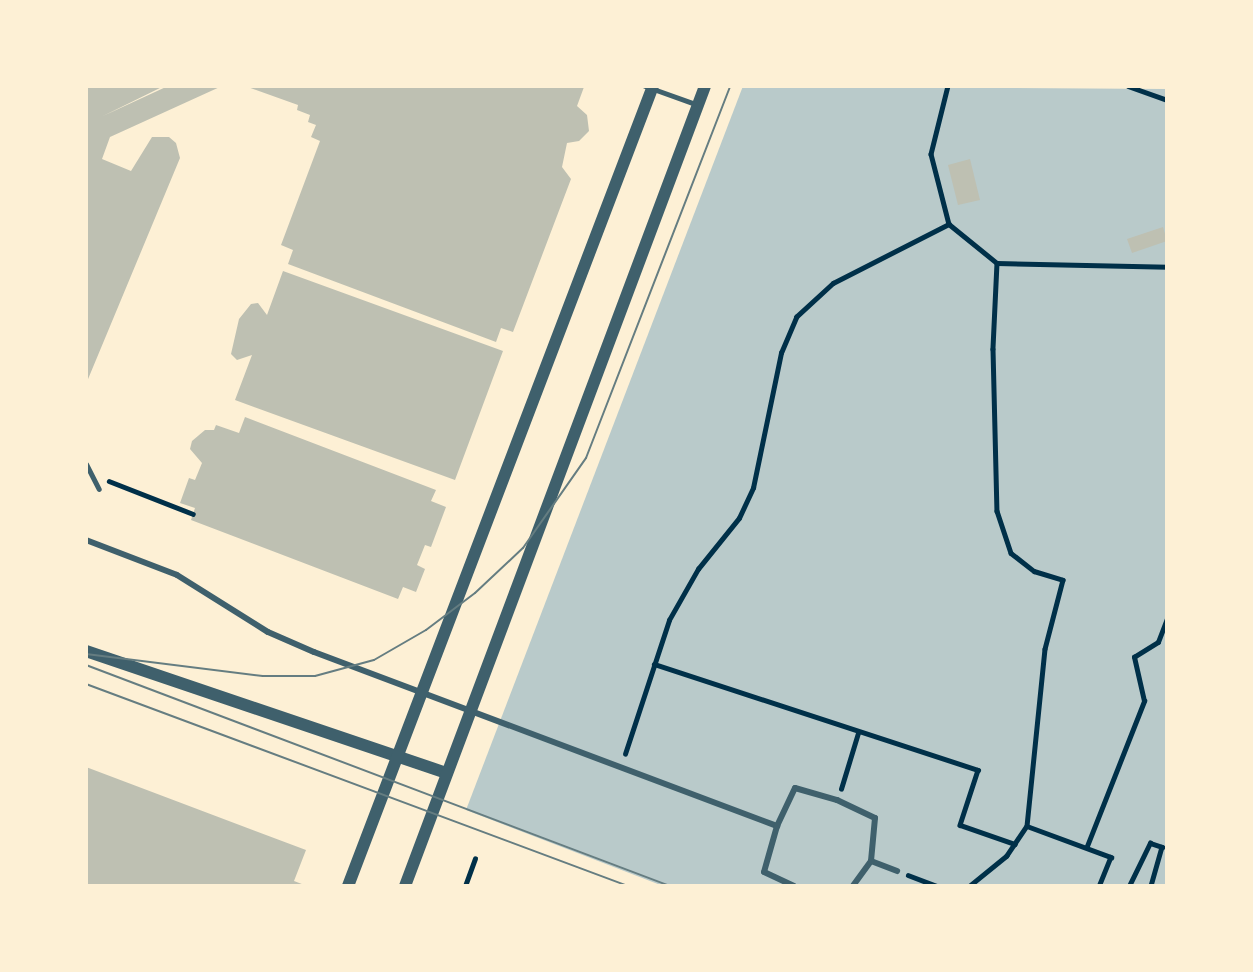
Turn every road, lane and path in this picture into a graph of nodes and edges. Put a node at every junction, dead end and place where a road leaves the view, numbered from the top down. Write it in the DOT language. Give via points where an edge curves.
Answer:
graph roads {
  1 [pos="705,86"];
  2 [pos="948,86"];
  3 [pos="1128,86"];
  4 [pos="650,87"];
  5 [pos="1167,100"];
  6 [pos="698,105"];
  7 [pos="949,224"];
  8 [pos="997,263"];
  9 [pos="1167,268"];
  10 [pos="86,464"];
  11 [pos="98,477"];
  12 [pos="99,489"];
  13 [pos="193,514"];
  14 [pos="86,540"];
  15 [pos="1167,618"];
  16 [pos="86,651"];
  17 [pos="654,664"];
  18 [pos="858,733"];
  19 [pos="397,754"];
  20 [pos="620,768"];
  21 [pos="446,774"];
  22 [pos="837,800"];
  23 [pos="1027,825"];
  24 [pos="776,826"];
  25 [pos="1015,844"];
  26 [pos="1087,846"];
  27 [pos="475,859"];
  28 [pos="871,861"];
  29 [pos="897,871"];
  30 [pos="348,886"];
  31 [pos="405,886"];
  32 [pos="465,886"];
  33 [pos="794,886"];
  34 [pos="853,886"];
  35 [pos="936,886"];
  36 [pos="970,886"];
  37 [pos="1099,886"];
  38 [pos="1129,886"];
  39 [pos="1151,886"];
  1 -- 6 [label="street"];
  2 -- 7 [label="path" via="931,154"];
  3 -- 5 [label="path"];
  4 -- 6 [label="lane"];
  4 -- 19 [label="street"];
  6 -- 21 [label="street"];
  7 -- 8 [label="path"];
  7 -- 17 [label="path" via="833,283 796,317 781,353 753,488 739,518 698,569 675,610"];
  8 -- 9 [label="path"];
  8 -- 23 [label="path" via="993,337 997,511 1012,553 1034,571 1063,580 1045,649"];
  10 -- 12 [label="lane"];
  11 -- 13 [label="path"];
  14 -- 20 [label="street" via="177,575 268,632 314,652"];
  15 -- 26 [label="path" via="1157,642 1134,657 1144,701"];
  16 -- 19 [label="street"];
  17 -- 18 [label="path"];
  17 -- 20 [label="path"];
  18 -- 22 [label="path"];
  18 -- 25 [label="path" via="978,770 960,825"];
  19 -- 21 [label="street"];
  19 -- 30 [label="street"];
  20 -- 24 [label="street"];
  21 -- 31 [label="street"];
  22 -- 24 [label="street" via="795,788"];
  22 -- 28 [label="street" via="875,818"];
  23 -- 25 [label="path"];
  23 -- 26 [label="path"];
  24 -- 33 [label="street" via="764,872"];
  25 -- 36 [label="path"];
  26 -- 37 [label="path" via="1111,857"];
  27 -- 32 [label="path"];
  28 -- 29 [label="street"];
  28 -- 34 [label="street"];
  29 -- 35 [label="path"];
  38 -- 39 [label="path" via="1150,843 1162,847"];
}
